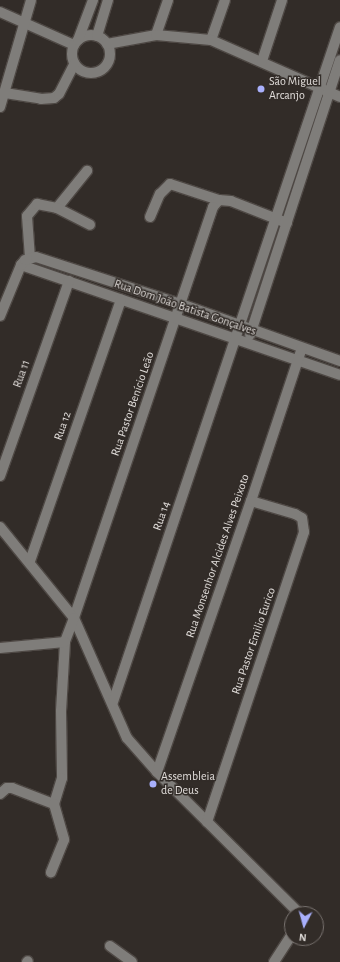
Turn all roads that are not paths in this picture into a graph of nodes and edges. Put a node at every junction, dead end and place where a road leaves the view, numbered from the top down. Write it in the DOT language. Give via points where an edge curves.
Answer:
graph roads {
  1 [pos="31,0"];
  2 [pos="93,0"];
  3 [pos="108,0"];
  4 [pos="168,0"];
  5 [pos="225,0"];
  6 [pos="282,0"];
  7 [pos="0,12"];
  8 [pos="24,21"];
  9 [pos="340,27"];
  10 [pos="156,35"];
  11 [pos="97,36"];
  12 [pos="211,40"];
  13 [pos="76,42"];
  14 [pos="107,44"];
  15 [pos="340,60"];
  16 [pos="262,61"];
  17 [pos="74,64"];
  18 [pos="319,88"];
  19 [pos="329,92"];
  20 [pos="5,94"];
  21 [pos="340,97"];
  22 [pos="0,107"];
  23 [pos="87,171"];
  24 [pos="219,200"];
  25 [pos="57,208"];
  26 [pos="150,218"];
  27 [pos="276,218"];
  28 [pos="287,223"];
  29 [pos="90,225"];
  30 [pos="26,261"];
  31 [pos="69,281"];
  32 [pos="121,299"];
  33 [pos="181,304"];
  34 [pos="0,316"];
  35 [pos="175,318"];
  36 [pos="240,326"];
  37 [pos="252,330"];
  38 [pos="236,339"];
  39 [pos="248,343"];
  40 [pos="302,348"];
  41 [pos="297,361"];
  42 [pos="340,361"];
  43 [pos="340,375"];
  44 [pos="1,470"];
  45 [pos="252,501"];
  46 [pos="0,527"];
  47 [pos="30,561"];
  48 [pos="74,618"];
  49 [pos="65,642"];
  50 [pos="0,648"];
  51 [pos="113,702"];
  52 [pos="157,772"];
  53 [pos="0,794"];
  54 [pos="54,804"];
  55 [pos="207,822"];
  56 [pos="51,873"];
  57 [pos="293,906"];
  58 [pos="110,946"];
  59 [pos="284,946"];
  60 [pos="132,962"];
  61 [pos="274,962"];
  1 -- 8 [label="street"];
  2 -- 13 [label="street"];
  3 -- 11 [label="street"];
  4 -- 10 [label="street"];
  5 -- 12 [label="street"];
  6 -- 16 [label="street"];
  7 -- 8 [label="street"];
  8 -- 13 [label="street"];
  8 -- 20 [label="street"];
  9 -- 18 [label="street, Rua 14"];
  10 -- 12 [label="street"];
  10 -- 14 [label="street"];
  11 -- 13 [label="street" via="87,35"];
  11 -- 14 [label="street"];
  12 -- 16 [label="street"];
  13 -- 17 [label="street" via="71,51"];
  14 -- 17 [label="street" via="108,63 98,72 84,72"];
  15 -- 19 [label="street"];
  16 -- 18 [label="street"];
  17 -- 20 [label="street" via="59,94 54,98 41,99"];
  18 -- 19 [label="street"];
  18 -- 27 [label="street, Rua 14"];
  19 -- 21 [label="street"];
  19 -- 28 [label="street"];
  20 -- 22 [label="street"];
  23 -- 25 [label="street"];
  24 -- 26 [label="street" via="170,184 163,190"];
  24 -- 27 [label="street" via="240,204"];
  24 -- 33 [label="street, Rua Pastor Benício Leão" via="208,221"];
  25 -- 29 [label="street"];
  25 -- 30 [label="street" via="37,204 30,211 26,226"];
  27 -- 28 [label="street"];
  27 -- 36 [label="street, Rua 14"];
  28 -- 37 [label="street"];
  30 -- 31 [label="street, Rua Dom João Batista Gonçalves"];
  30 -- 33 [label="street, Rua Dom João Batista Gonçalves" via="44,259"];
  30 -- 34 [label="street"];
  31 -- 32 [label="street, Rua Dom João Batista Gonçalves"];
  31 -- 44 [label="street, Rua 11"];
  32 -- 35 [label="street, Rua Dom João Batista Gonçalves"];
  32 -- 47 [label="street, Rua 12"];
  33 -- 35 [label="street, Rua Pastor Benício Leão"];
  33 -- 36 [label="street, Rua Dom João Batista Gonçalves"];
  35 -- 38 [label="street, Rua Dom João Batista Gonçalves"];
  35 -- 48 [label="street, Rua Pastor Benício Leão"];
  36 -- 37 [label="street, Rua Dom João Batista Gonçalves"];
  36 -- 38 [label="street, Rua 14"];
  37 -- 39 [label="street"];
  37 -- 40 [label="street, Rua Dom João Batista Gonçalves"];
  38 -- 39 [label="street, Rua Dom João Batista Gonçalves"];
  38 -- 51 [label="street, Rua 14"];
  39 -- 41 [label="street, Rua Dom João Batista Gonçalves"];
  40 -- 41 [label="street, Rua Monsenhor Alcides Alves Peixoto"];
  40 -- 42 [label="street, Rua Dom João Batista Gonçalves"];
  41 -- 43 [label="street, Rua Dom João Batista Gonçalves"];
  41 -- 45 [label="street, Rua Monsenhor Alcides Alves Peixoto"];
  45 -- 52 [label="street, Rua Monsenhor Alcides Alves Peixoto"];
  45 -- 55 [label="street, Rua Pastor Emilio Eurico" via="302,518 304,532"];
  46 -- 47 [label="street"];
  47 -- 48 [label="street"];
  48 -- 49 [label="street, Rua Pastor Benício Leão"];
  48 -- 51 [label="street"];
  49 -- 50 [label="street"];
  49 -- 54 [label="street, Rua Pastor Benício Leão" via="61,715 62,778"];
  51 -- 52 [label="street" via="119,724 127,738"];
  52 -- 55 [label="street"];
  53 -- 54 [label="street" via="7,788 12,788"];
  54 -- 56 [label="street" via="64,840"];
  55 -- 57 [label="street"];
  58 -- 60 [label="street"];
  59 -- 61 [label="street"];
}
